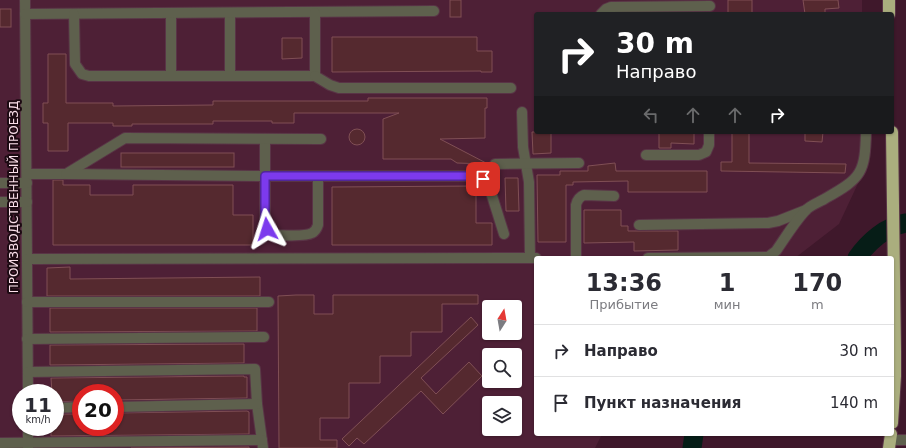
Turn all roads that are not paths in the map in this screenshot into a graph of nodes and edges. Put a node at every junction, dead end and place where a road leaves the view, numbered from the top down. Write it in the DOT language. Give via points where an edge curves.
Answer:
graph roads {
  1 [pos="25,0"];
  2 [pos="710,7"];
  3 [pos="434,11"];
  4 [pos="603,12"];
  5 [pos="171,13"];
  6 [pos="230,13"];
  7 [pos="315,13"];
  8 [pos="25,14"];
  9 [pos="74,14"];
  10 [pos="171,75"];
  11 [pos="230,75"];
  12 [pos="315,76"];
  13 [pos="511,88"];
  14 [pos="522,112"];
  15 [pos="709,134"];
  16 [pos="866,134"];
  17 [pos="892,134"];
  18 [pos="265,139"];
  19 [pos="321,139"];
  20 [pos="646,155"];
  21 [pos="579,163"];
  22 [pos="496,164"];
  23 [pos="526,164"];
  24 [pos="66,174"];
  25 [pos="265,176"];
  26 [pos="318,176"];
  27 [pos="27,178"];
  28 [pos="0,182"];
  29 [pos="614,196"];
  30 [pos="0,202"];
  31 [pos="27,202"];
  32 [pos="806,210"];
  33 [pos="639,225"];
  34 [pos="504,234"];
  35 [pos="576,256"];
  36 [pos="768,256"];
  37 [pos="894,256"];
  38 [pos="533,258"];
  39 [pos="27,259"];
  40 [pos="894,275"];
  41 [pos="27,302"];
  42 [pos="269,302"];
  43 [pos="264,337"];
  44 [pos="28,339"];
  45 [pos="28,372"];
  46 [pos="28,384"];
  47 [pos="894,392"];
  48 [pos="257,404"];
  49 [pos="124,407"];
  50 [pos="906,440"];
  51 [pos="890,441"];
  52 [pos="0,443"];
  53 [pos="262,444"];
  54 [pos="28,445"];
  1 -- 8 [label="street, ПРОИЗВОДСТВЕННЫЙ ПРОЕЗД"];
  2 -- 4 [label="street" via="611,7"];
  3 -- 7 [label="street"];
  5 -- 6 [label="street"];
  5 -- 9 [label="street"];
  5 -- 10 [label="street"];
  6 -- 7 [label="street"];
  6 -- 11 [label="street"];
  7 -- 12 [label="street"];
  8 -- 9 [label="street"];
  8 -- 27 [label="street, ПРОИЗВОДСТВЕННЫЙ ПРОЕЗД"];
  9 -- 10 [label="street" via="75,64 82,74"];
  10 -- 11 [label="street"];
  11 -- 12 [label="street"];
  12 -- 13 [label="street" via="339,88"];
  14 -- 23 [label="street"];
  15 -- 20 [label="street" via="706,152 699,155"];
  16 -- 32 [label="street" via="864,160 856,177 841,190"];
  17 -- 37 [label="highway"];
  18 -- 19 [label="street"];
  18 -- 24 [label="street" via="125,138"];
  18 -- 25 [label="street"];
  21 -- 23 [label="street"];
  22 -- 23 [label="street"];
  23 -- 38 [label="street" via="530,182"];
  24 -- 25 [label="street"];
  24 -- 27 [label="street"];
  25 -- 26 [label="street"];
  25 -- 26 [label="street" via="265,222 267,229 275,235 312,234 316,230"];
  26 -- 34 [label="street" via="474,176 488,183"];
  27 -- 28 [label="street"];
  27 -- 31 [label="street, ПРОИЗВОДСТВЕННЫЙ ПРОЕЗД"];
  29 -- 35 [label="street" via="584,195 577,200"];
  30 -- 31 [label="street"];
  31 -- 39 [label="street, ПРОИЗВОДСТВЕННЫЙ ПРОЕЗД"];
  32 -- 33 [label="street" via="768,223"];
  32 -- 36 [label="street" via="776,251"];
  38 -- 39 [label="street"];
  39 -- 41 [label="street, ПРОИЗВОДСТВЕННЫЙ ПРОЕЗД"];
  40 -- 47 [label="highway"];
  41 -- 42 [label="street"];
  41 -- 44 [label="street, ПРОИЗВОДСТВЕННЫЙ ПРОЕЗД"];
  43 -- 44 [label="street"];
  44 -- 45 [label="street, ПРОИЗВОДСТВЕННЫЙ ПРОЕЗД"];
  45 -- 46 [label="street, ПРОИЗВОДСТВЕННЫЙ ПРОЕЗД"];
  45 -- 48 [label="street" via="255,369"];
  48 -- 49 [label="street"];
  48 -- 53 [label="street"];
  50 -- 51 [label="street"];
  52 -- 54 [label="street"];
  53 -- 54 [label="street"];
}
